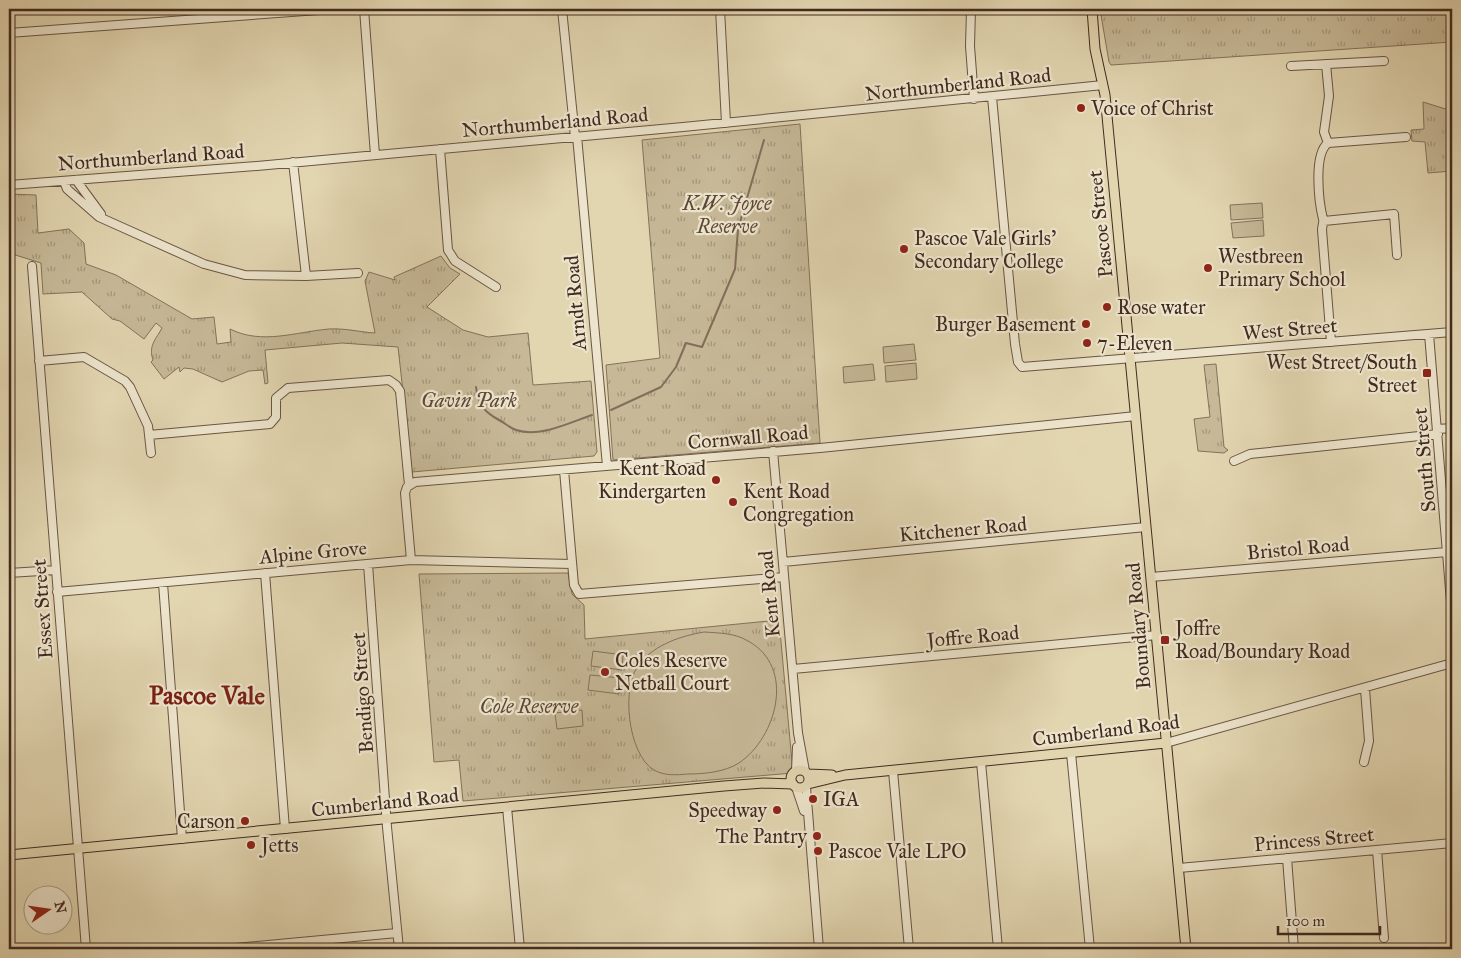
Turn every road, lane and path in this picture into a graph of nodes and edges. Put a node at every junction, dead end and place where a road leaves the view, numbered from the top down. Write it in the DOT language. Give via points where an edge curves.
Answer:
graph roads {
  1 [pos="332,9"];
  2 [pos="364,9"];
  3 [pos="562,9"];
  4 [pos="720,9"];
  5 [pos="971,9"];
  6 [pos="1092,9"];
  7 [pos="9,33"];
  8 [pos="1384,61"];
  9 [pos="1326,64"];
  10 [pos="1291,66"];
  11 [pos="1103,85"];
  12 [pos="992,97"];
  13 [pos="974,99"];
  14 [pos="726,123"];
  15 [pos="576,137"];
  16 [pos="1406,137"];
  17 [pos="1328,143"];
  18 [pos="440,149"];
  19 [pos="376,155"];
  20 [pos="293,162"];
  21 [pos="76,180"];
  22 [pos="64,181"];
  23 [pos="9,185"];
  24 [pos="106,219"];
  25 [pos="1324,221"];
  26 [pos="1397,254"];
  27 [pos="32,266"];
  28 [pos="358,273"];
  29 [pos="306,276"];
  30 [pos="496,287"];
  31 [pos="1452,332"];
  32 [pos="1429,334"];
  33 [pos="1331,342"];
  34 [pos="1130,359"];
  35 [pos="39,361"];
  36 [pos="1136,416"];
  37 [pos="1452,428"];
  38 [pos="1438,432"];
  39 [pos="149,434"];
  40 [pos="773,451"];
  41 [pos="151,453"];
  42 [pos="1234,460"];
  43 [pos="606,466"];
  44 [pos="564,470"];
  45 [pos="409,485"];
  46 [pos="1449,522"];
  47 [pos="1146,527"];
  48 [pos="1447,552"];
  49 [pos="411,560"];
  50 [pos="783,562"];
  51 [pos="368,564"];
  52 [pos="572,564"];
  53 [pos="56,570"];
  54 [pos="9,573"];
  55 [pos="265,573"];
  56 [pos="784,577"];
  57 [pos="1151,577"];
  58 [pos="163,582"];
  59 [pos="57,592"];
  60 [pos="1452,614"];
  61 [pos="1156,635"];
  62 [pos="1452,663"];
  63 [pos="792,669"];
  64 [pos="1366,689"];
  65 [pos="1166,744"];
  66 [pos="1071,753"];
  67 [pos="981,762"];
  68 [pos="1364,762"];
  69 [pos="892,770"];
  70 [pos="800,779"];
  71 [pos="507,808"];
  72 [pos="387,819"];
  73 [pos="285,829"];
  74 [pos="182,839"];
  75 [pos="1452,843"];
  76 [pos="77,848"];
  77 [pos="1377,850"];
  78 [pos="9,855"];
  79 [pos="1287,858"];
  80 [pos="1178,868"];
  81 [pos="397,933"];
  82 [pos="1384,938"];
  83 [pos="86,949"];
  84 [pos="225,949"];
  85 [pos="399,949"];
  86 [pos="520,949"];
  87 [pos="813,949"];
  88 [pos="819,949"];
  89 [pos="909,949"];
  90 [pos="998,949"];
  91 [pos="1090,949"];
  92 [pos="1186,949"];
  93 [pos="1294,949"];
  1 -- 7 [label="street"];
  2 -- 19 [label="street"];
  3 -- 15 [label="street, Arndt Road"];
  4 -- 14 [label="street"];
  5 -- 13 [label="street"];
  6 -- 11 [label="main road, Pascoe Street" via="1095,48"];
  8 -- 9 [label="street"];
  9 -- 10 [label="street"];
  9 -- 17 [label="street" via="1329,96 1324,132"];
  11 -- 12 [label="street, Northumberland Road"];
  11 -- 34 [label="main road, Pascoe Street"];
  12 -- 13 [label="street, Northumberland Road"];
  12 -- 34 [label="street, West Street" via="1018,362 1025,368"];
  13 -- 14 [label="street, Northumberland Road"];
  14 -- 15 [label="street, Northumberland Road"];
  15 -- 18 [label="street, Northumberland Road"];
  15 -- 43 [label="street, Arndt Road"];
  16 -- 17 [label="street"];
  17 -- 25 [label="street" via="1324,148 1318,187"];
  18 -- 19 [label="street, Northumberland Road"];
  18 -- 30 [label="street" via="448,250 455,261"];
  19 -- 20 [label="street, Northumberland Road"];
  20 -- 21 [label="street, Northumberland Road"];
  20 -- 29 [label="street"];
  21 -- 22 [label="street, Northumberland Road"];
  21 -- 24 [label="street"];
  22 -- 23 [label="street, Northumberland Road"];
  22 -- 24 [label="street" via="67,189 94,214"];
  24 -- 29 [label="street" via="189,259 220,269 245,275"];
  25 -- 26 [label="street" via="1394,214"];
  25 -- 33 [label="street" via="1322,230"];
  27 -- 35 [label="street, Essex Street"];
  28 -- 29 [label="street"];
  31 -- 32 [label="street, West Street"];
  32 -- 33 [label="street, West Street"];
  32 -- 38 [label="street, South Street"];
  33 -- 34 [label="street, West Street"];
  34 -- 36 [label="main road, Boundary Road"];
  35 -- 39 [label="street" via="84,357 125,381 134,394"];
  35 -- 53 [label="street, Essex Street"];
  36 -- 40 [label="street, Cornwall Road"];
  36 -- 47 [label="main road, Boundary Road"];
  37 -- 38 [label="street"];
  38 -- 42 [label="street" via="1250,454"];
  38 -- 46 [label="street, South Street"];
  39 -- 41 [label="street"];
  39 -- 45 [label="street" via="270,424 276,417 276,398 288,388 389,380 400,391"];
  40 -- 43 [label="street, Cornwall Road"];
  40 -- 50 [label="street, Kent Road"];
  43 -- 44 [label="street, Cornwall Road"];
  44 -- 45 [label="street, Cornwall Road"];
  44 -- 52 [label="street"];
  45 -- 49 [label="street" via="405,500"];
  46 -- 48 [label="street, South Street"];
  47 -- 50 [label="street, Kitchener Road"];
  47 -- 57 [label="main road, Boundary Road"];
  48 -- 57 [label="street, Bristol Road"];
  48 -- 60 [label="street, South Street"];
  49 -- 51 [label="street, Alpine Grove"];
  49 -- 52 [label="street, Alpine Grove"];
  50 -- 56 [label="street, Kent Road"];
  51 -- 55 [label="street, Alpine Grove"];
  51 -- 72 [label="street, Bendigo Street"];
  52 -- 56 [label="street" via="575,590 580,594"];
  53 -- 54 [label="street"];
  53 -- 59 [label="street, Essex Street"];
  55 -- 58 [label="street, Alpine Grove"];
  55 -- 73 [label="street"];
  56 -- 63 [label="street, Kent Road"];
  57 -- 61 [label="main road, Boundary Road"];
  58 -- 59 [label="street, Alpine Grove"];
  58 -- 74 [label="street"];
  59 -- 76 [label="street, Essex Street"];
  61 -- 63 [label="street, Joffre Road"];
  61 -- 65 [label="main road, Boundary Road"];
  62 -- 64 [label="street, Cumberland Road"];
  63 -- 70 [label="street, Kent Road"];
  64 -- 65 [label="street, Cumberland Road"];
  64 -- 68 [label="street" via="1369,741"];
  65 -- 66 [label="main road, Cumberland Road"];
  65 -- 80 [label="main road, Boundary Road"];
  66 -- 67 [label="main road, Cumberland Road"];
  66 -- 91 [label="street"];
  67 -- 69 [label="main road, Cumberland Road"];
  67 -- 90 [label="street"];
  69 -- 70 [label="main road, Cumberland Road"];
  69 -- 89 [label="street"];
  70 -- 71 [label="main road, Cumberland Road"];
  70 -- 88 [label="street, Kent Road" via="808,825"];
  71 -- 72 [label="main road, Cumberland Road"];
  71 -- 86 [label="street"];
  72 -- 73 [label="main road, Cumberland Road"];
  72 -- 81 [label="street, Bendigo Street"];
  73 -- 74 [label="main road, Cumberland Road"];
  74 -- 76 [label="main road, Cumberland Road"];
  75 -- 77 [label="street, Princess Street"];
  76 -- 78 [label="main road, Cumberland Road"];
  76 -- 83 [label="street, Essex Street"];
  77 -- 79 [label="street, Princess Street"];
  77 -- 82 [label="street"];
  79 -- 80 [label="street, Princess Street"];
  79 -- 93 [label="street"];
  80 -- 92 [label="main road, Boundary Road"];
  81 -- 84 [label="street"];
  81 -- 85 [label="street, Bendigo Street"];
  87 -- 88 [label="street"];
}
